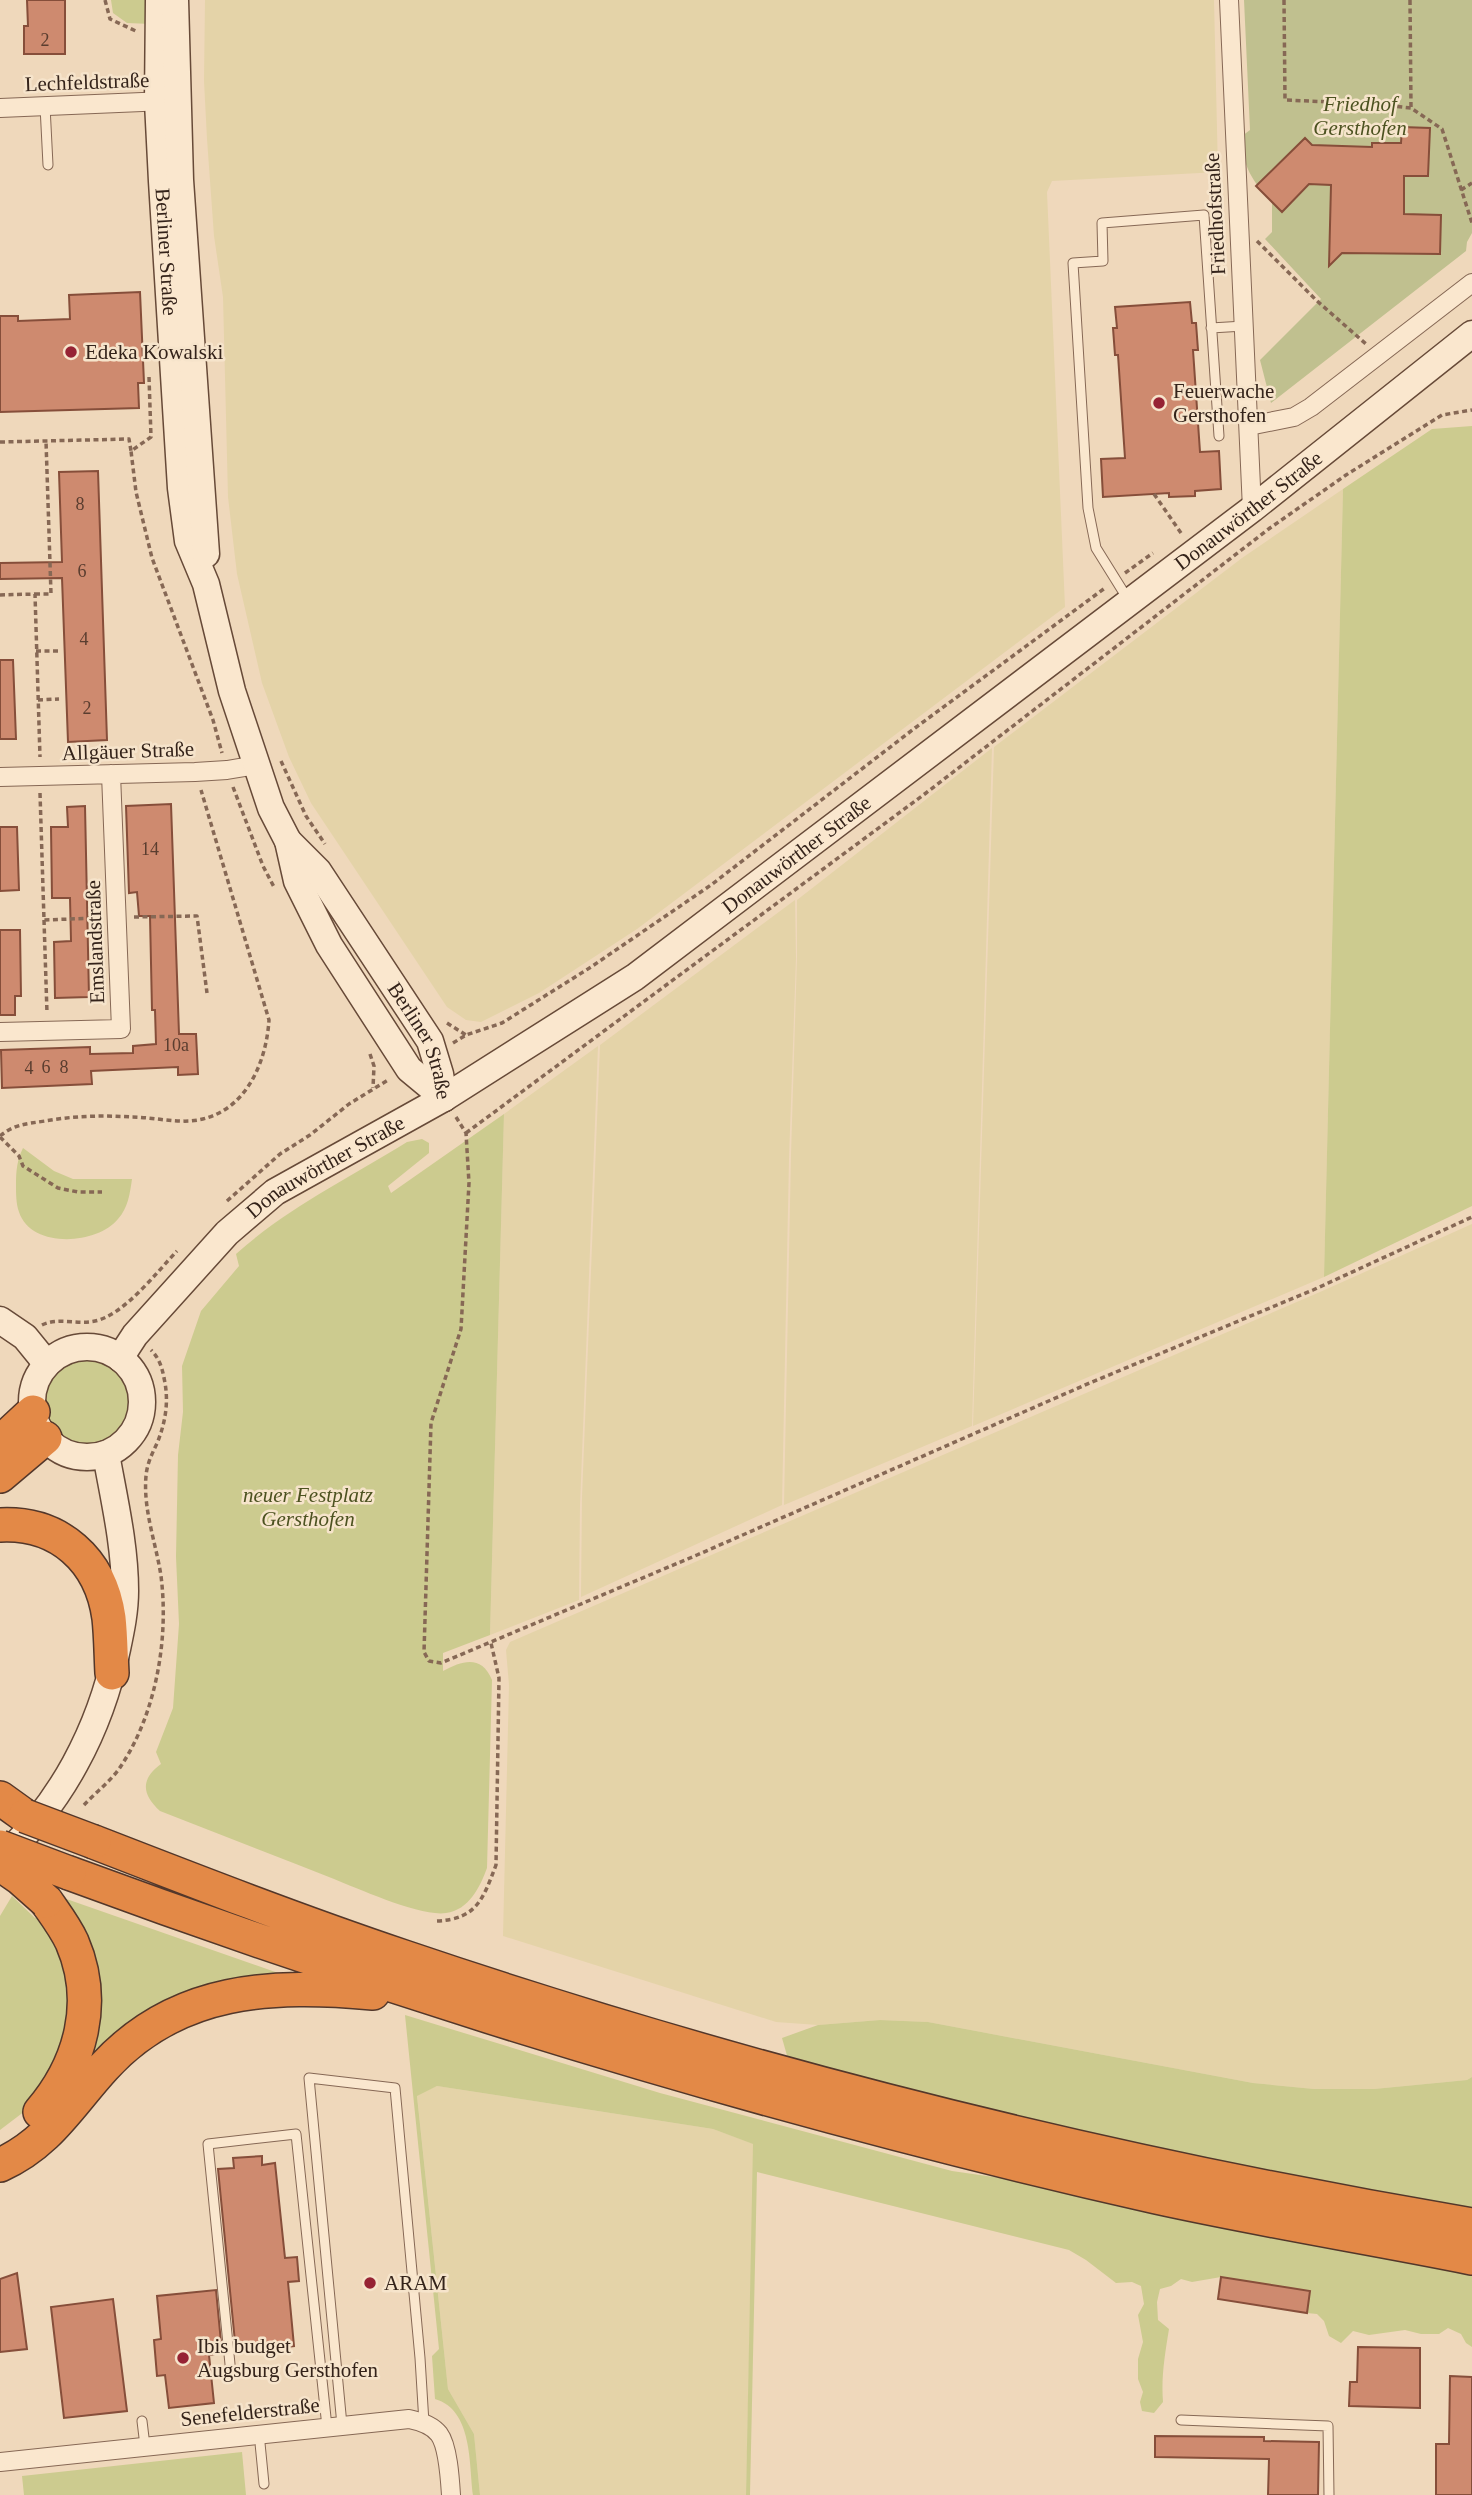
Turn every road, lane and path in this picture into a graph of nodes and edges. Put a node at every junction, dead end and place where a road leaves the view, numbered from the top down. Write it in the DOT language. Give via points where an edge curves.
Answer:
graph roads {
  1 [pos="105,0"];
  2 [pos="159,0"];
  3 [pos="175,0"];
  4 [pos="1229,0"];
  5 [pos="1284,0"];
  6 [pos="1410,0"];
  7 [pos="138,32"];
  8 [pos="167,101"];
  9 [pos="46,106"];
  10 [pos="0,108"];
  11 [pos="1411,108"];
  12 [pos="48,165"];
  13 [pos="1472,183"];
  14 [pos="1461,190"];
  15 [pos="1238,222"];
  16 [pos="1472,223"];
  17 [pos="1472,283"];
  18 [pos="1211,328"];
  19 [pos="1247,329"];
  20 [pos="1472,334"];
  21 [pos="1378,355"];
  22 [pos="1472,410"];
  23 [pos="1249,426"];
  24 [pos="1219,436"];
  25 [pos="46,441"];
  26 [pos="0,442"];
  27 [pos="131,451"];
  28 [pos="1154,494"];
  29 [pos="1252,509"];
  30 [pos="1181,533"];
  31 [pos="1159,549"];
  32 [pos="1115,580"];
  33 [pos="35,594"];
  34 [pos="0,595"];
  35 [pos="1130,602"];
  36 [pos="36,651"];
  37 [pos="58,651"];
  38 [pos="60,699"];
  39 [pos="38,700"];
  40 [pos="40,757"];
  41 [pos="267,759"];
  42 [pos="111,774"];
  43 [pos="0,777"];
  44 [pos="200,788"];
  45 [pos="40,796"];
  46 [pos="329,850"];
  47 [pos="117,918"];
  48 [pos="44,920"];
  49 [pos="207,993"];
  50 [pos="442,1020"];
  51 [pos="48,1031"];
  52 [pos="0,1032"];
  53 [pos="444,1098"];
  54 [pos="466,1133"];
  55 [pos="0,1137"];
  56 [pos="103,1192"];
  57 [pos="1472,1217"];
  58 [pos="114,1315"];
  59 [pos="0,1320"];
  60 [pos="25,1337"];
  61 [pos="120,1358"];
  62 [pos="47,1364"];
  63 [pos="39,1425"];
  64 [pos="0,1443"];
  65 [pos="106,1454"];
  66 [pos="0,1476"];
  67 [pos="0,1525"];
  68 [pos="491,1643"];
  69 [pos="112,1673"];
  70 [pos="8,1806"];
  71 [pos="0,1847"];
  72 [pos="0,1862"];
  73 [pos="437,1921"];
  74 [pos="425,1997"];
  75 [pos="0,2144"];
  76 [pos="0,2165"];
  77 [pos="1472,2225"];
  78 [pos="1472,2258"];
  79 [pos="231,2374"];
  80 [pos="1181,2420"];
  81 [pos="142,2421"];
  82 [pos="424,2423"];
  83 [pos="335,2426"];
  84 [pos="259,2433"];
  85 [pos="145,2446"];
  86 [pos="0,2462"];
  87 [pos="264,2484"];
  88 [pos="451,2495"];
  89 [pos="1329,2495"];
  1 -- 7 [label="path" via="110,19"];
  2 -- 8 [label="main road, Berliner Straße"];
  3 -- 8 [label="main road, Berliner Straße"];
  4 -- 15 [label="street, Friedhofstraße"];
  5 -- 11 [label="path" via="1285,100"];
  6 -- 11 [label="path"];
  8 -- 9 [label="street, Lechfeldstraße"];
  8 -- 41 [label="main road, Berliner Straße" via="206,584 232,691"];
  9 -- 10 [label="street, Lechfeldstraße"];
  9 -- 12 [label="lane"];
  11 -- 14 [label="path" via="1442,129"];
  13 -- 14 [label="path"];
  14 -- 16 [label="path"];
  15 -- 19 [label="street, Friedhofstraße"];
  15 -- 21 [label="path"];
  17 -- 21 [label="street"];
  18 -- 19 [label="lane"];
  18 -- 24 [label="lane"];
  18 -- 32 [label="lane" via="1204,215 1102,223 1103,261 1073,263 1088,508 1096,548"];
  19 -- 23 [label="street, Friedhofstraße"];
  20 -- 29 [label="main road, Donauwörther Straße"];
  21 -- 23 [label="street" via="1334,392 1294,417"];
  22 -- 54 [label="path" via="1442,415 1270,528 926,793"];
  23 -- 29 [label="street, Friedhofstraße"];
  25 -- 26 [label="path"];
  25 -- 27 [label="path" via="130,439"];
  25 -- 33 [label="path" via="51,594"];
  28 -- 30 [label="path"];
  29 -- 35 [label="main road, Donauwörther Straße"];
  31 -- 32 [label="path"];
  32 -- 35 [label="lane"];
  32 -- 50 [label="path" via="711,885 591,967 502,1023 466,1035"];
  33 -- 34 [label="path"];
  33 -- 36 [label="path"];
  35 -- 53 [label="main road, Donauwörther Straße" via="635,977"];
  36 -- 37 [label="path"];
  36 -- 39 [label="path"];
  38 -- 39 [label="path"];
  39 -- 40 [label="path"];
  41 -- 42 [label="street, Allgäuer Straße" via="227,770"];
  41 -- 46 [label="path"];
  41 -- 53 [label="main road, Berliner Straße" via="271,808 288,841 318,870 430,1041"];
  42 -- 43 [label="street, Allgäuer Straße"];
  42 -- 47 [label="street, Emslandstraße"];
  44 -- 55 [label="path" via="269,1020 257,1075 231,1103 210,1117 189,1121 68,1117 13,1126"];
  45 -- 48 [label="path"];
  47 -- 48 [label="path"];
  47 -- 49 [label="path" via="197,916"];
  47 -- 51 [label="street, Emslandstraße" via="121,1029"];
  48 -- 51 [label="path"];
  51 -- 52 [label="street, Emslandstraße"];
  53 -- 54 [label="path"];
  53 -- 61 [label="main road, Donauwörther Straße" via="275,1192 227,1233 135,1335"];
  54 -- 68 [label="path" via="469,1183 461,1329 431,1423 424,1653 429,1661 441,1663"];
  55 -- 56 [label="path" via="23,1166 58,1188"];
  57 -- 68 [label="path" via="1313,1290"];
  58 -- 60 [label="path" via="90,1322 50,1321"];
  59 -- 60 [label="main road"];
  60 -- 62 [label="main road"];
  61 -- 62 [label="main road" via="86,1347 67,1350"];
  61 -- 65 [label="main road" via="138,1383 141,1412 129,1438"];
  62 -- 63 [label="main road" via="35,1384 31,1403"];
  63 -- 64 [label="highway"];
  63 -- 65 [label="main road" via="51,1445 68,1454 87,1458"];
  63 -- 66 [label="highway"];
  65 -- 69 [label="main road" via="120,1530 125,1594"];
  67 -- 69 [label="highway" via="49,1532 89,1565 109,1618"];
  68 -- 73 [label="path" via="499,1678 496,1865 485,1893 469,1914"];
  69 -- 72 [label="main road" via="72,1771 31,1829"];
  70 -- 77 [label="highway, bridge" via="205,1886 404,1957 654,2036 823,2083 1161,2164"];
  71 -- 74 [label="highway, bridge"];
  72 -- 75 [label="highway, bridge" via="46,1901 72,1942 84,1987 82,2034 67,2074 54,2096"];
  74 -- 76 [label="highway" via="275,1989 195,2006 125,2048 98,2073 58,2124"];
  74 -- 78 [label="highway" via="713,2085 1032,2168 1161,2198"];
  79 -- 83 [label="lane" via="208,2144 296,2134"];
  80 -- 89 [label="lane" via="1328,2426"];
  81 -- 85 [label="lane"];
  82 -- 83 [label="street, Senefelderstraße" via="409,2419"];
  82 -- 83 [label="lane" via="395,2088 309,2078"];
  82 -- 88 [label="street" via="439,2434"];
  83 -- 84 [label="street, Senefelderstraße"];
  84 -- 85 [label="street, Senefelderstraße"];
  84 -- 87 [label="lane"];
  85 -- 86 [label="street, Senefelderstraße"];
}
